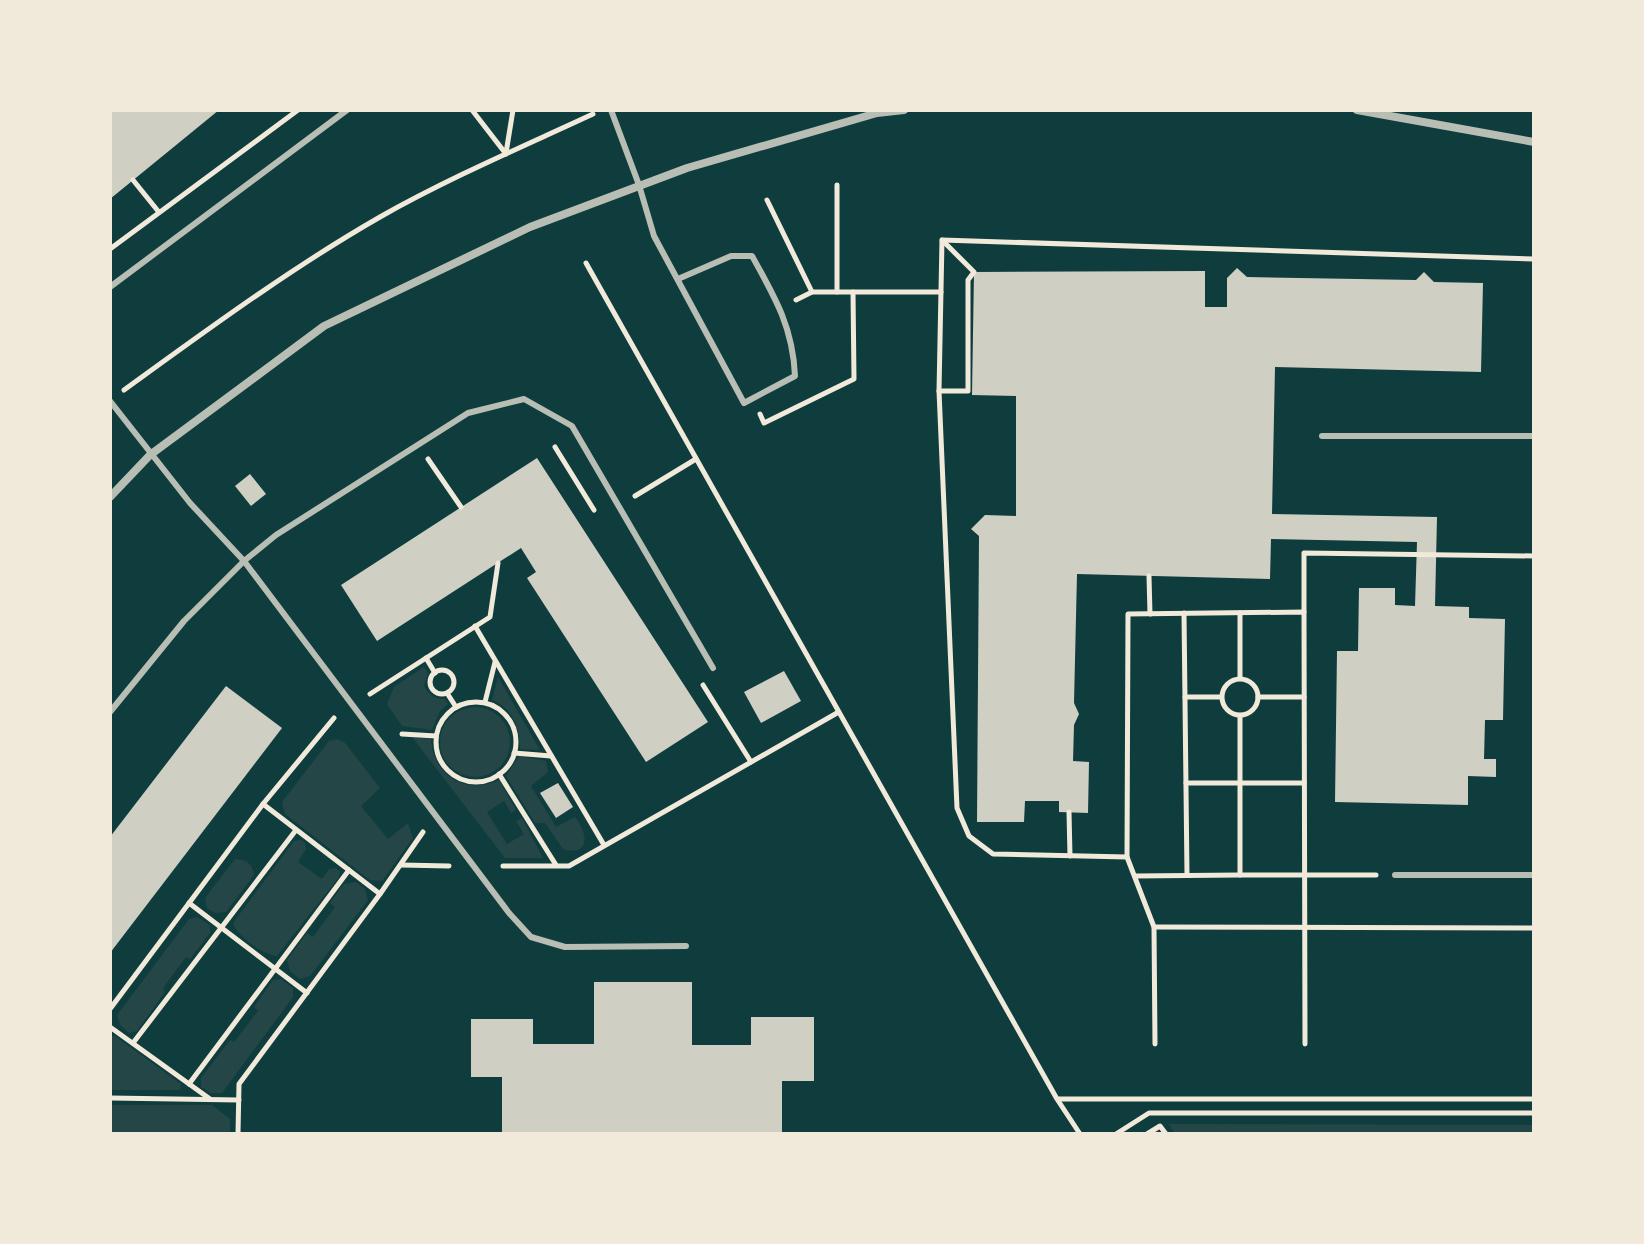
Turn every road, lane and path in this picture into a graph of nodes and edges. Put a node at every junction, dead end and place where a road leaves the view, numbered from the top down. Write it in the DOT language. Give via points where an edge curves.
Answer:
graph roads {
  1 [pos="298,110"];
  2 [pos="347,110"];
  3 [pos="472,110"];
  4 [pos="513,110"];
  5 [pos="601,110"];
  6 [pos="611,110"];
  7 [pos="904,110"];
  8 [pos="1357,110"];
  9 [pos="1534,142"];
  10 [pos="506,154"];
  11 [pos="133,180"];
  12 [pos="639,185"];
  13 [pos="837,185"];
  14 [pos="767,200"];
  15 [pos="158,211"];
  16 [pos="942,240"];
  17 [pos="110,249"];
  18 [pos="1534,259"];
  19 [pos="586,263"];
  20 [pos="678,279"];
  21 [pos="110,287"];
  22 [pos="812,292"];
  23 [pos="837,292"];
  24 [pos="853,292"];
  25 [pos="941,292"];
  26 [pos="781,307"];
  27 [pos="122,391"];
  28 [pos="939,391"];
  29 [pos="753,398"];
  30 [pos="110,401"];
  31 [pos="1322,436"];
  32 [pos="1534,436"];
  33 [pos="150,455"];
  34 [pos="428,459"];
  35 [pos="696,459"];
  36 [pos="110,497"];
  37 [pos="618,506"];
  38 [pos="461,507"];
  39 [pos="1534,556"];
  40 [pos="244,561"];
  41 [pos="498,563"];
  42 [pos="1149,576"];
  43 [pos="1304,612"];
  44 [pos="1184,613"];
  45 [pos="1240,613"];
  46 [pos="1150,614"];
  47 [pos="475,626"];
  48 [pos="426,658"];
  49 [pos="495,662"];
  50 [pos="713,668"];
  51 [pos="435,673"];
  52 [pos="1240,678"];
  53 [pos="447,693"];
  54 [pos="370,694"];
  55 [pos="1185,697"];
  56 [pos="1221,697"];
  57 [pos="1258,697"];
  58 [pos="1304,697"];
  59 [pos="485,702"];
  60 [pos="456,707"];
  61 [pos="110,712"];
  62 [pos="837,713"];
  63 [pos="1240,716"];
  64 [pos="334,718"];
  65 [pos="402,734"];
  66 [pos="436,736"];
  67 [pos="514,753"];
  68 [pos="551,756"];
  69 [pos="499,774"];
  70 [pos="1186,783"];
  71 [pos="1240,783"];
  72 [pos="1304,783"];
  73 [pos="263,804"];
  74 [pos="1069,812"];
  75 [pos="296,830"];
  76 [pos="423,832"];
  77 [pos="604,845"];
  78 [pos="1070,856"];
  79 [pos="1127,857"];
  80 [pos="400,865"];
  81 [pos="449,866"];
  82 [pos="503,866"];
  83 [pos="557,866"];
  84 [pos="349,870"];
  85 [pos="1187,875"];
  86 [pos="1240,875"];
  87 [pos="1304,875"];
  88 [pos="1395,875"];
  89 [pos="1534,875"];
  90 [pos="1135,876"];
  91 [pos="380,894"];
  92 [pos="189,903"];
  93 [pos="1154,927"];
  94 [pos="222,928"];
  95 [pos="1305,928"];
  96 [pos="1534,928"];
  97 [pos="686,946"];
  98 [pos="275,969"];
  99 [pos="307,993"];
  100 [pos="110,1009"];
  101 [pos="110,1027"];
  102 [pos="133,1043"];
  103 [pos="1155,1044"];
  104 [pos="1305,1044"];
  105 [pos="189,1084"];
  106 [pos="110,1098"];
  107 [pos="1057,1099"];
  108 [pos="1148,1099"];
  109 [pos="1280,1099"];
  110 [pos="1361,1099"];
  111 [pos="1449,1099"];
  112 [pos="1533,1099"];
  113 [pos="212,1100"];
  114 [pos="239,1100"];
  115 [pos="1149,1113"];
  116 [pos="1281,1113"];
  117 [pos="1361,1113"];
  118 [pos="1449,1113"];
  119 [pos="1533,1113"];
  120 [pos="238,1134"];
  121 [pos="1080,1134"];
  122 [pos="1116,1134"];
  123 [pos="1147,1134"];
  124 [pos="1166,1134"];
  1 -- 15 [label="path"];
  2 -- 21 [label="lane"];
  3 -- 10 [label="path"];
  4 -- 10 [label="path"];
  5 -- 10 [label="path"];
  6 -- 12 [label="lane"];
  7 -- 12 [label="street" via="877,113"];
  8 -- 9 [label="street"];
  10 -- 27 [label="path" via="379,218 241,306"];
  11 -- 15 [label="path"];
  12 -- 20 [label="lane" via="654,236"];
  12 -- 33 [label="street" via="530,227 324,326"];
  13 -- 23 [label="path"];
  14 -- 22 [label="path"];
  15 -- 17 [label="path"];
  16 -- 18 [label="path"];
  16 -- 25 [label="path"];
  16 -- 28 [label="path" via="974,272 968,280 968,391"];
  19 -- 35 [label="path"];
  20 -- 26 [label="lane" via="731,256 752,256"];
  20 -- 29 [label="lane" via="744,403"];
  22 -- 23 [label="path"];
  22 -- 26 [label="path"];
  23 -- 24 [label="path"];
  24 -- 25 [label="path"];
  24 -- 29 [label="path" via="854,379 764,423"];
  25 -- 28 [label="path"];
  26 -- 29 [label="lane" via="795,376"];
  28 -- 78 [label="path" via="957,808 969,836 993,854"];
  30 -- 33 [label="lane"];
  31 -- 32 [label="lane"];
  33 -- 36 [label="street"];
  33 -- 40 [label="lane"];
  34 -- 38 [label="path"];
  35 -- 37 [label="path"];
  35 -- 62 [label="path"];
  37 -- 40 [label="lane" via="572,426 524,399 468,413 276,535"];
  37 -- 50 [label="lane"];
  39 -- 43 [label="path" via="1304,553"];
  40 -- 61 [label="lane" via="184,621"];
  40 -- 97 [label="lane" via="531,937 565,947"];
  41 -- 47 [label="path" via="490,617"];
  42 -- 46 [label="path"];
  43 -- 45 [label="path"];
  43 -- 58 [label="path"];
  44 -- 45 [label="path"];
  44 -- 46 [label="path"];
  44 -- 55 [label="path"];
  45 -- 52 [label="path"];
  46 -- 79 [label="path" via="1128,614"];
  47 -- 48 [label="path"];
  47 -- 49 [label="path"];
  48 -- 51 [label="path"];
  48 -- 54 [label="path"];
  49 -- 59 [label="path"];
  49 -- 68 [label="path"];
  51 -- 53 [label="path" via="432,690"];
  51 -- 53 [label="path" via="453,677"];
  52 -- 56 [label="path" via="1229,682"];
  52 -- 57 [label="path" via="1252,683"];
  53 -- 60 [label="path"];
  55 -- 56 [label="path"];
  55 -- 70 [label="path"];
  56 -- 63 [label="path" via="1229,713"];
  57 -- 58 [label="path"];
  57 -- 63 [label="path" via="1252,711"];
  58 -- 72 [label="path"];
  59 -- 60 [label="path"];
  59 -- 67 [label="path" via="511,723"];
  60 -- 66 [label="path" via="440,723"];
  62 -- 77 [label="path"];
  62 -- 107 [label="path"];
  63 -- 71 [label="path"];
  64 -- 73 [label="path"];
  65 -- 66 [label="path"];
  66 -- 69 [label="path" via="443,765 460,779 482,781"];
  67 -- 68 [label="path"];
  67 -- 69 [label="path"];
  68 -- 77 [label="path"];
  69 -- 83 [label="path"];
  70 -- 71 [label="path"];
  70 -- 85 [label="path"];
  71 -- 72 [label="path"];
  71 -- 86 [label="path"];
  72 -- 87 [label="path"];
  73 -- 75 [label="path"];
  73 -- 92 [label="path"];
  74 -- 78 [label="path"];
  75 -- 84 [label="path"];
  75 -- 94 [label="path"];
  76 -- 80 [label="path"];
  77 -- 83 [label="path" via="569,866"];
  78 -- 79 [label="path"];
  79 -- 90 [label="path"];
  80 -- 81 [label="path"];
  80 -- 91 [label="path"];
  82 -- 83 [label="path"];
  84 -- 91 [label="path"];
  84 -- 98 [label="path"];
  85 -- 86 [label="path"];
  85 -- 90 [label="path"];
  86 -- 87 [label="path"];
  87 -- 88 [label="path"];
  87 -- 95 [label="path"];
  88 -- 89 [label="lane"];
  90 -- 93 [label="path"];
  91 -- 99 [label="path"];
  92 -- 94 [label="path"];
  92 -- 100 [label="path"];
  93 -- 95 [label="path"];
  93 -- 103 [label="path"];
  94 -- 98 [label="path"];
  94 -- 102 [label="path"];
  95 -- 96 [label="path"];
  95 -- 104 [label="path"];
  98 -- 99 [label="path"];
  98 -- 105 [label="path"];
  99 -- 114 [label="path" via="239,1084"];
  101 -- 102 [label="path"];
  102 -- 105 [label="path"];
  105 -- 113 [label="path"];
  106 -- 113 [label="path"];
  107 -- 108 [label="path"];
  107 -- 121 [label="path"];
  108 -- 109 [label="path"];
  108 -- 115 [label="path"];
  109 -- 110 [label="path"];
  109 -- 116 [label="path"];
  110 -- 111 [label="path"];
  110 -- 117 [label="path"];
  111 -- 112 [label="path"];
  111 -- 118 [label="path"];
  112 -- 119 [label="path"];
  113 -- 114 [label="path"];
  114 -- 120 [label="path"];
  115 -- 116 [label="path"];
  115 -- 122 [label="path"];
  116 -- 117 [label="path"];
  117 -- 118 [label="path"];
  118 -- 119 [label="path"];
  123 -- 124 [label="path" via="1160,1126"];
}
